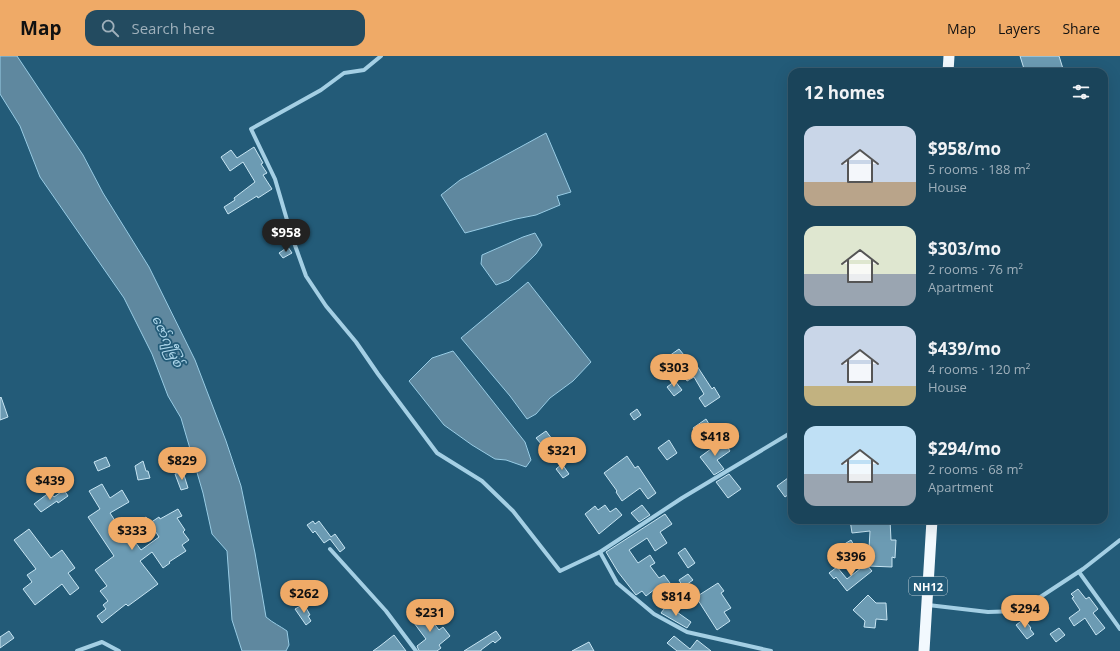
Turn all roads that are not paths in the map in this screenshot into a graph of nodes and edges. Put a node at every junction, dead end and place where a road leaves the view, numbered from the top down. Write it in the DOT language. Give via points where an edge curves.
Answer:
graph roads {
  1 [pos="381,56"];
  2 [pos="949,56"];
  3 [pos="948,68"];
  4 [pos="788,434"];
  5 [pos="932,524"];
  6 [pos="1120,540"];
  7 [pos="330,549"];
  8 [pos="600,552"];
  9 [pos="1079,572"];
  10 [pos="927,604"];
  11 [pos="1120,629"];
  12 [pos="78,651"];
  13 [pos="119,651"];
  14 [pos="416,651"];
  15 [pos="771,651"];
  16 [pos="924,651"];
  1 -- 8 [label="street" via="364,70 344,73 322,90 251,129 275,179 306,276 438,453 482,481 513,511 560,571"];
  2 -- 3 [label="highway"];
  4 -- 8 [label="street" via="682,498"];
  5 -- 10 [label="highway, NH12"];
  6 -- 9 [label="street"];
  7 -- 14 [label="street" via="386,611"];
  8 -- 15 [label="street" via="617,583 654,614 687,632"];
  9 -- 10 [label="street" via="1019,611 988,612"];
  9 -- 11 [label="street"];
  10 -- 16 [label="highway, NH12"];
  12 -- 13 [label="street" via="102,642"];
}
